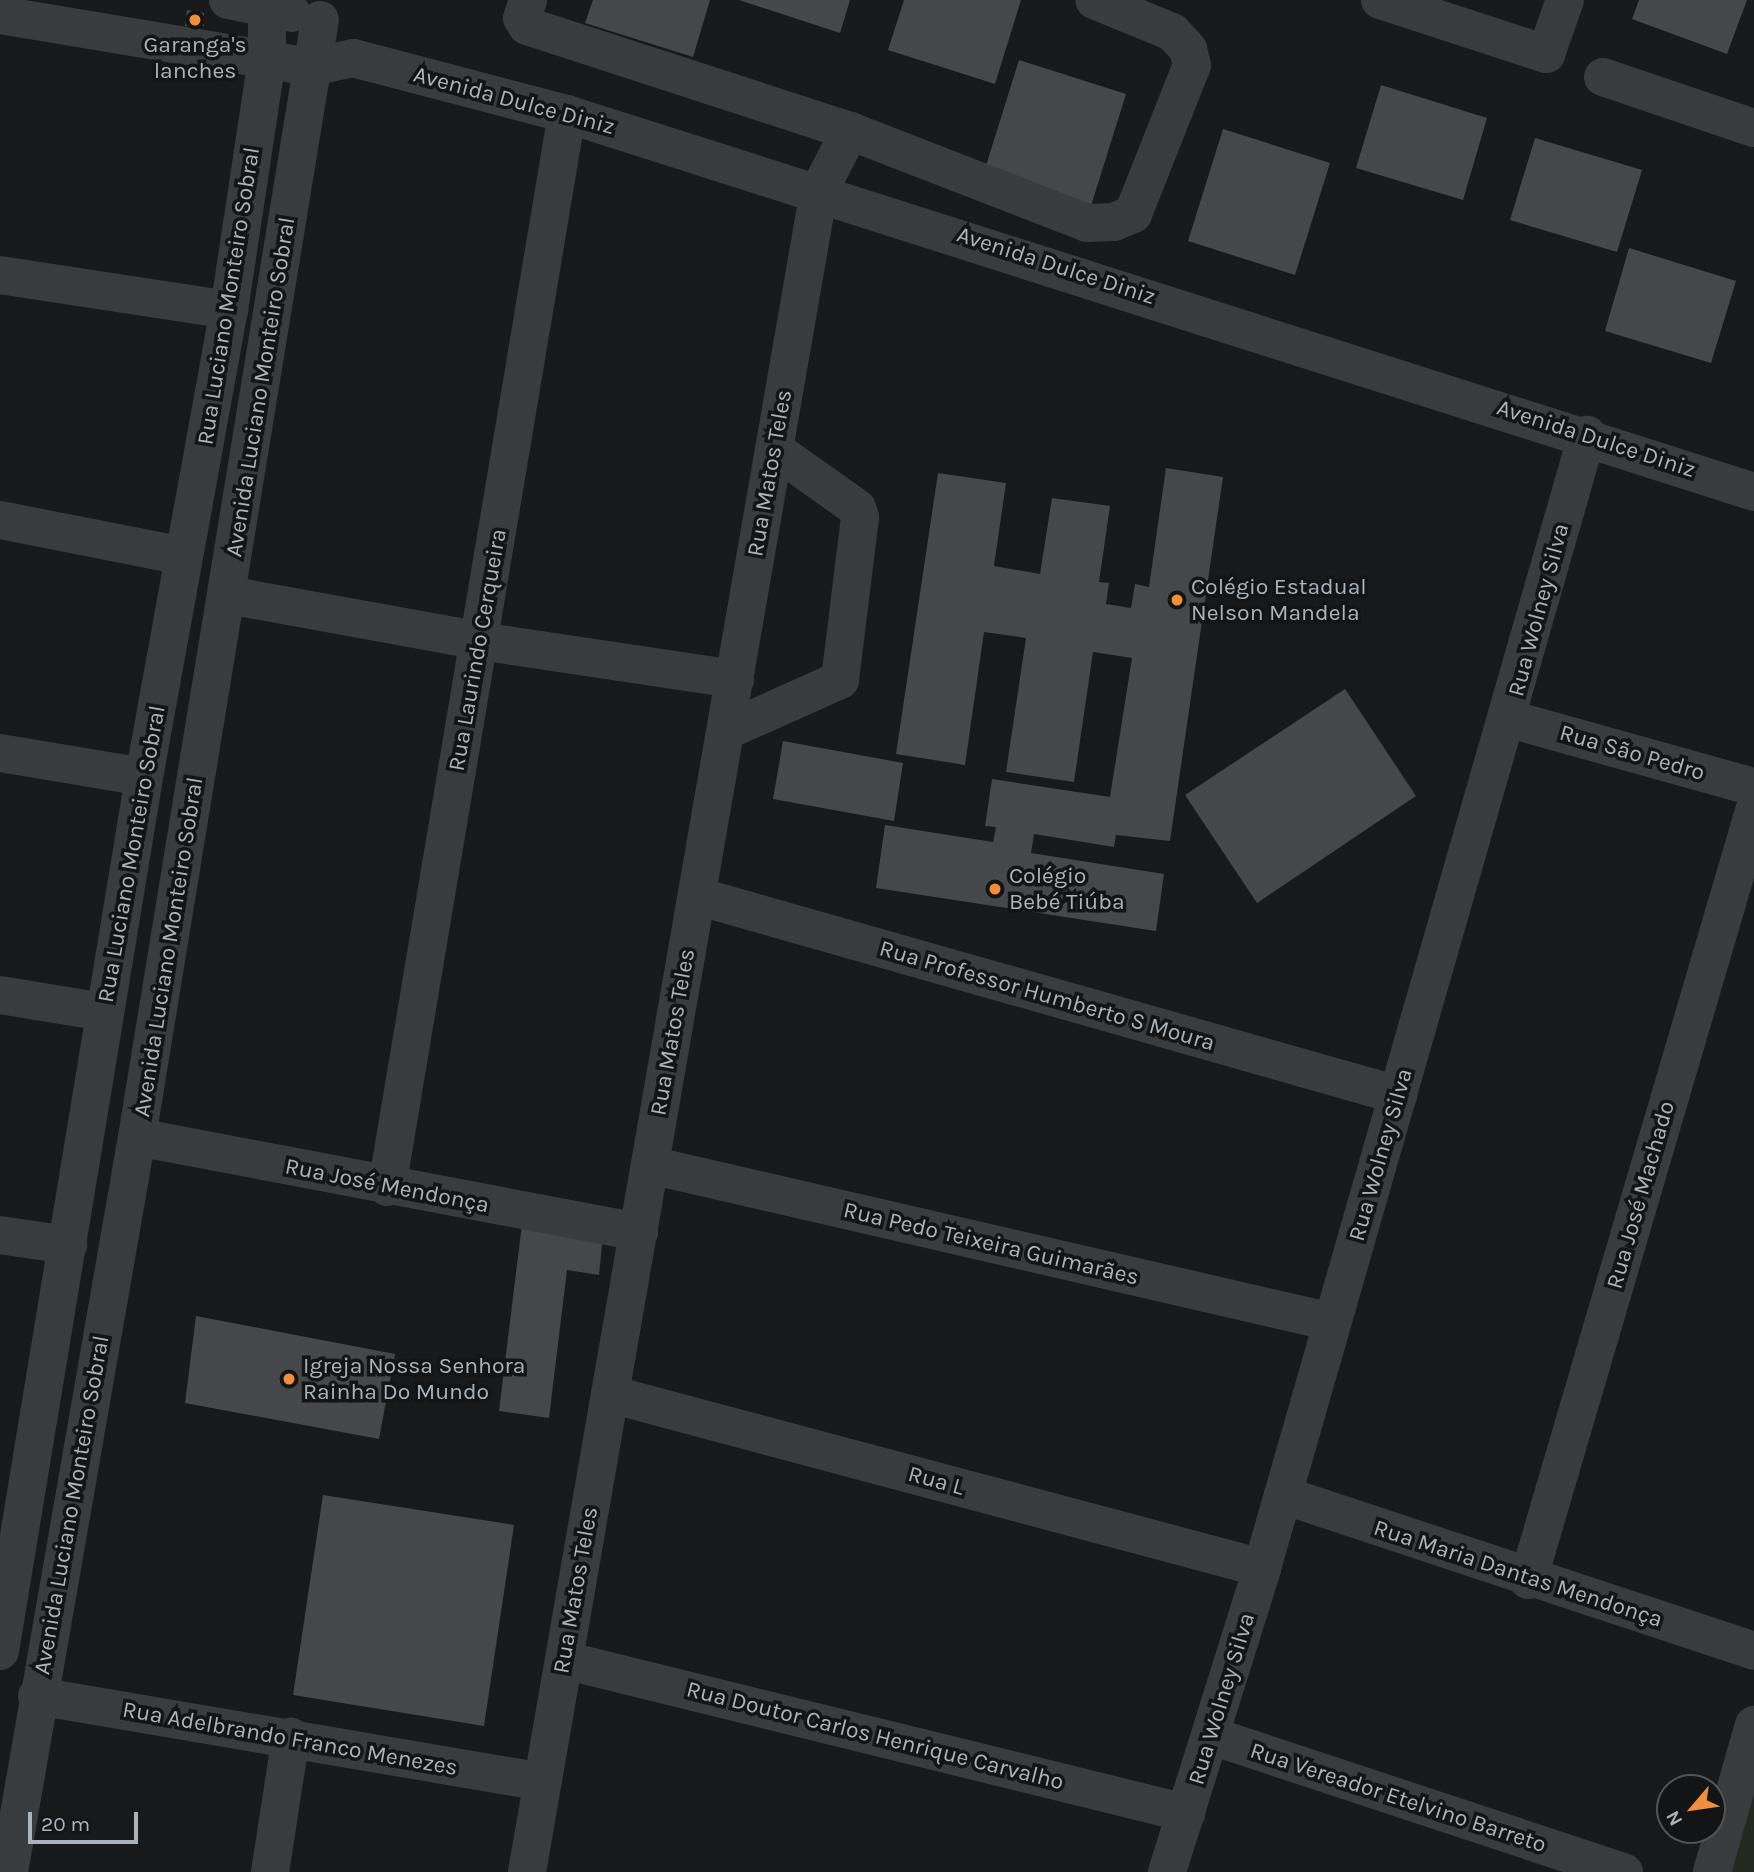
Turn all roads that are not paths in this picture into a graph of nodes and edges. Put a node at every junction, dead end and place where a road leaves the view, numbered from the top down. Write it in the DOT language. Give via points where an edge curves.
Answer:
graph roads {
  1 [pos="228,0"];
  2 [pos="528,0"];
  3 [pos="1094,0"];
  4 [pos="1380,0"];
  5 [pos="1565,0"];
  6 [pos="267,3"];
  7 [pos="0,15"];
  8 [pos="320,20"];
  9 [pos="267,58"];
  10 [pos="353,58"];
  11 [pos="312,67"];
  12 [pos="1603,77"];
  13 [pos="566,114"];
  14 [pos="1752,122"];
  15 [pos="850,131"];
  16 [pos="820,191"];
  17 [pos="0,275"];
  18 [pos="229,310"];
  19 [pos="1587,435"];
  20 [pos="775,450"];
  21 [pos="1754,492"];
  22 [pos="0,520"];
  23 [pos="184,556"];
  24 [pos="228,595"];
  25 [pos="480,641"];
  26 [pos="735,679"];
  27 [pos="1510,719"];
  28 [pos="726,732"];
  29 [pos="0,753"];
  30 [pos="144,777"];
  31 [pos="1754,787"];
  32 [pos="1754,811"];
  33 [pos="697,896"];
  34 [pos="0,995"];
  35 [pos="104,1012"];
  36 [pos="1398,1095"];
  37 [pos="137,1136"];
  38 [pos="650,1165"];
  39 [pos="387,1187"];
  40 [pos="639,1232"];
  41 [pos="0,1235"];
  42 [pos="68,1245"];
  43 [pos="1332,1322"];
  44 [pos="610,1394"];
  45 [pos="14,1486"];
  46 [pos="1283,1495"];
  47 [pos="1262,1568"];
  48 [pos="1528,1580"];
  49 [pos="9,1599"];
  50 [pos="55,1608"];
  51 [pos="0,1651"];
  52 [pos="1754,1651"];
  53 [pos="564,1660"];
  54 [pos="37,1696"];
  55 [pos="1754,1725"];
  56 [pos="1212,1736"];
  57 [pos="291,1737"];
  58 [pos="543,1782"];
  59 [pos="1186,1813"];
  60 [pos="9,1872"];
  61 [pos="270,1872"];
  62 [pos="527,1872"];
  63 [pos="1167,1872"];
  64 [pos="1624,1872"];
  65 [pos="1712,1872"];
  1 -- 6 [label="street"];
  2 -- 15 [label="street" via="522,18 527,26"];
  3 -- 15 [label="street" via="1172,32 1188,49 1192,65 1133,214 1114,222 1087,223"];
  4 -- 5 [label="street" via="1546,54"];
  6 -- 8 [label="street"];
  6 -- 9 [label="street, Rua Luciano Monteiro Sobral"];
  7 -- 9 [label="street, Avenida Dulce Diniz"];
  8 -- 10 [label="street"];
  8 -- 11 [label="street, Avenida Luciano Monteiro Sobral"];
  9 -- 11 [label="street, Avenida Dulce Diniz"];
  9 -- 18 [label="street, Rua Luciano Monteiro Sobral"];
  10 -- 11 [label="street, Avenida Dulce Diniz"];
  10 -- 13 [label="street, Avenida Dulce Diniz"];
  11 -- 24 [label="street, Avenida Luciano Monteiro Sobral"];
  12 -- 14 [label="street"];
  13 -- 16 [label="street, Avenida Dulce Diniz"];
  13 -- 25 [label="street, Rua Laurindo Cerqueira"];
  15 -- 16 [label="street, Rua Matos Teles"];
  16 -- 19 [label="street, Avenida Dulce Diniz"];
  16 -- 20 [label="street, Rua Matos Teles"];
  17 -- 18 [label="street"];
  18 -- 23 [label="street, Rua Luciano Monteiro Sobral"];
  19 -- 21 [label="street, Avenida Dulce Diniz"];
  19 -- 27 [label="street, Rua Wolney Silva"];
  20 -- 26 [label="street, Rua Matos Teles"];
  20 -- 28 [label="street" via="857,508 860,517 840,680"];
  22 -- 23 [label="street"];
  23 -- 30 [label="street, Rua Luciano Monteiro Sobral"];
  24 -- 25 [label="street"];
  24 -- 37 [label="street, Avenida Luciano Monteiro Sobral"];
  25 -- 26 [label="street"];
  25 -- 39 [label="street, Rua Laurindo Cerqueira"];
  26 -- 28 [label="street, Rua Matos Teles"];
  27 -- 31 [label="street, Rua São Pedro"];
  27 -- 36 [label="street, Rua Wolney Silva"];
  28 -- 33 [label="street, Rua Matos Teles"];
  29 -- 30 [label="street"];
  30 -- 35 [label="street, Rua Luciano Monteiro Sobral"];
  32 -- 48 [label="street, Rua José Machado"];
  33 -- 36 [label="street, Rua Professor Humberto S Moura"];
  33 -- 38 [label="street, Rua Matos Teles"];
  34 -- 35 [label="street"];
  35 -- 42 [label="street, Rua Luciano Monteiro Sobral"];
  36 -- 43 [label="street, Rua Wolney Silva"];
  37 -- 39 [label="street, Rua José Mendonça"];
  37 -- 50 [label="street, Avenida Luciano Monteiro Sobral"];
  38 -- 40 [label="street, Rua Matos Teles"];
  38 -- 43 [label="street, Rua Pedo Teixeira Guimarães"];
  39 -- 40 [label="street, Rua José Mendonça"];
  40 -- 44 [label="street, Rua Matos Teles"];
  41 -- 42 [label="street"];
  42 -- 45 [label="street, Rua Luciano Monteiro Sobral"];
  43 -- 46 [label="street, Rua Wolney Silva"];
  44 -- 47 [label="street, Rua L"];
  44 -- 53 [label="street, Rua Matos Teles"];
  45 -- 49 [label="street, Rua Luciano Monteiro Sobral"];
  46 -- 47 [label="street, Rua Wolney Silva"];
  46 -- 48 [label="street, Rua Maria Dantas Mendonça"];
  47 -- 56 [label="street, Rua Wolney Silva"];
  48 -- 52 [label="street, Rua Maria Dantas Mendonça"];
  49 -- 50 [label="street"];
  49 -- 51 [label="street, Rua Luciano Monteiro Sobral"];
  50 -- 54 [label="street, Avenida Luciano Monteiro Sobral"];
  53 -- 58 [label="street, Rua Matos Teles"];
  53 -- 59 [label="street, Rua Doutor Carlos Henrique Carvalho"];
  54 -- 57 [label="street, Rua Adelbrando Franco Menezes"];
  54 -- 60 [label="street, Avenida Luciano Monteiro Sobral"];
  55 -- 65 [label="street"];
  56 -- 59 [label="street, Rua Wolney Silva"];
  56 -- 64 [label="street, Rua Vereador Etelvino Barreto"];
  57 -- 58 [label="street, Rua Adelbrando Franco Menezes"];
  57 -- 61 [label="street"];
  58 -- 62 [label="street, Rua Matos Teles"];
  59 -- 63 [label="street, Rua Wolney Silva"];
}
